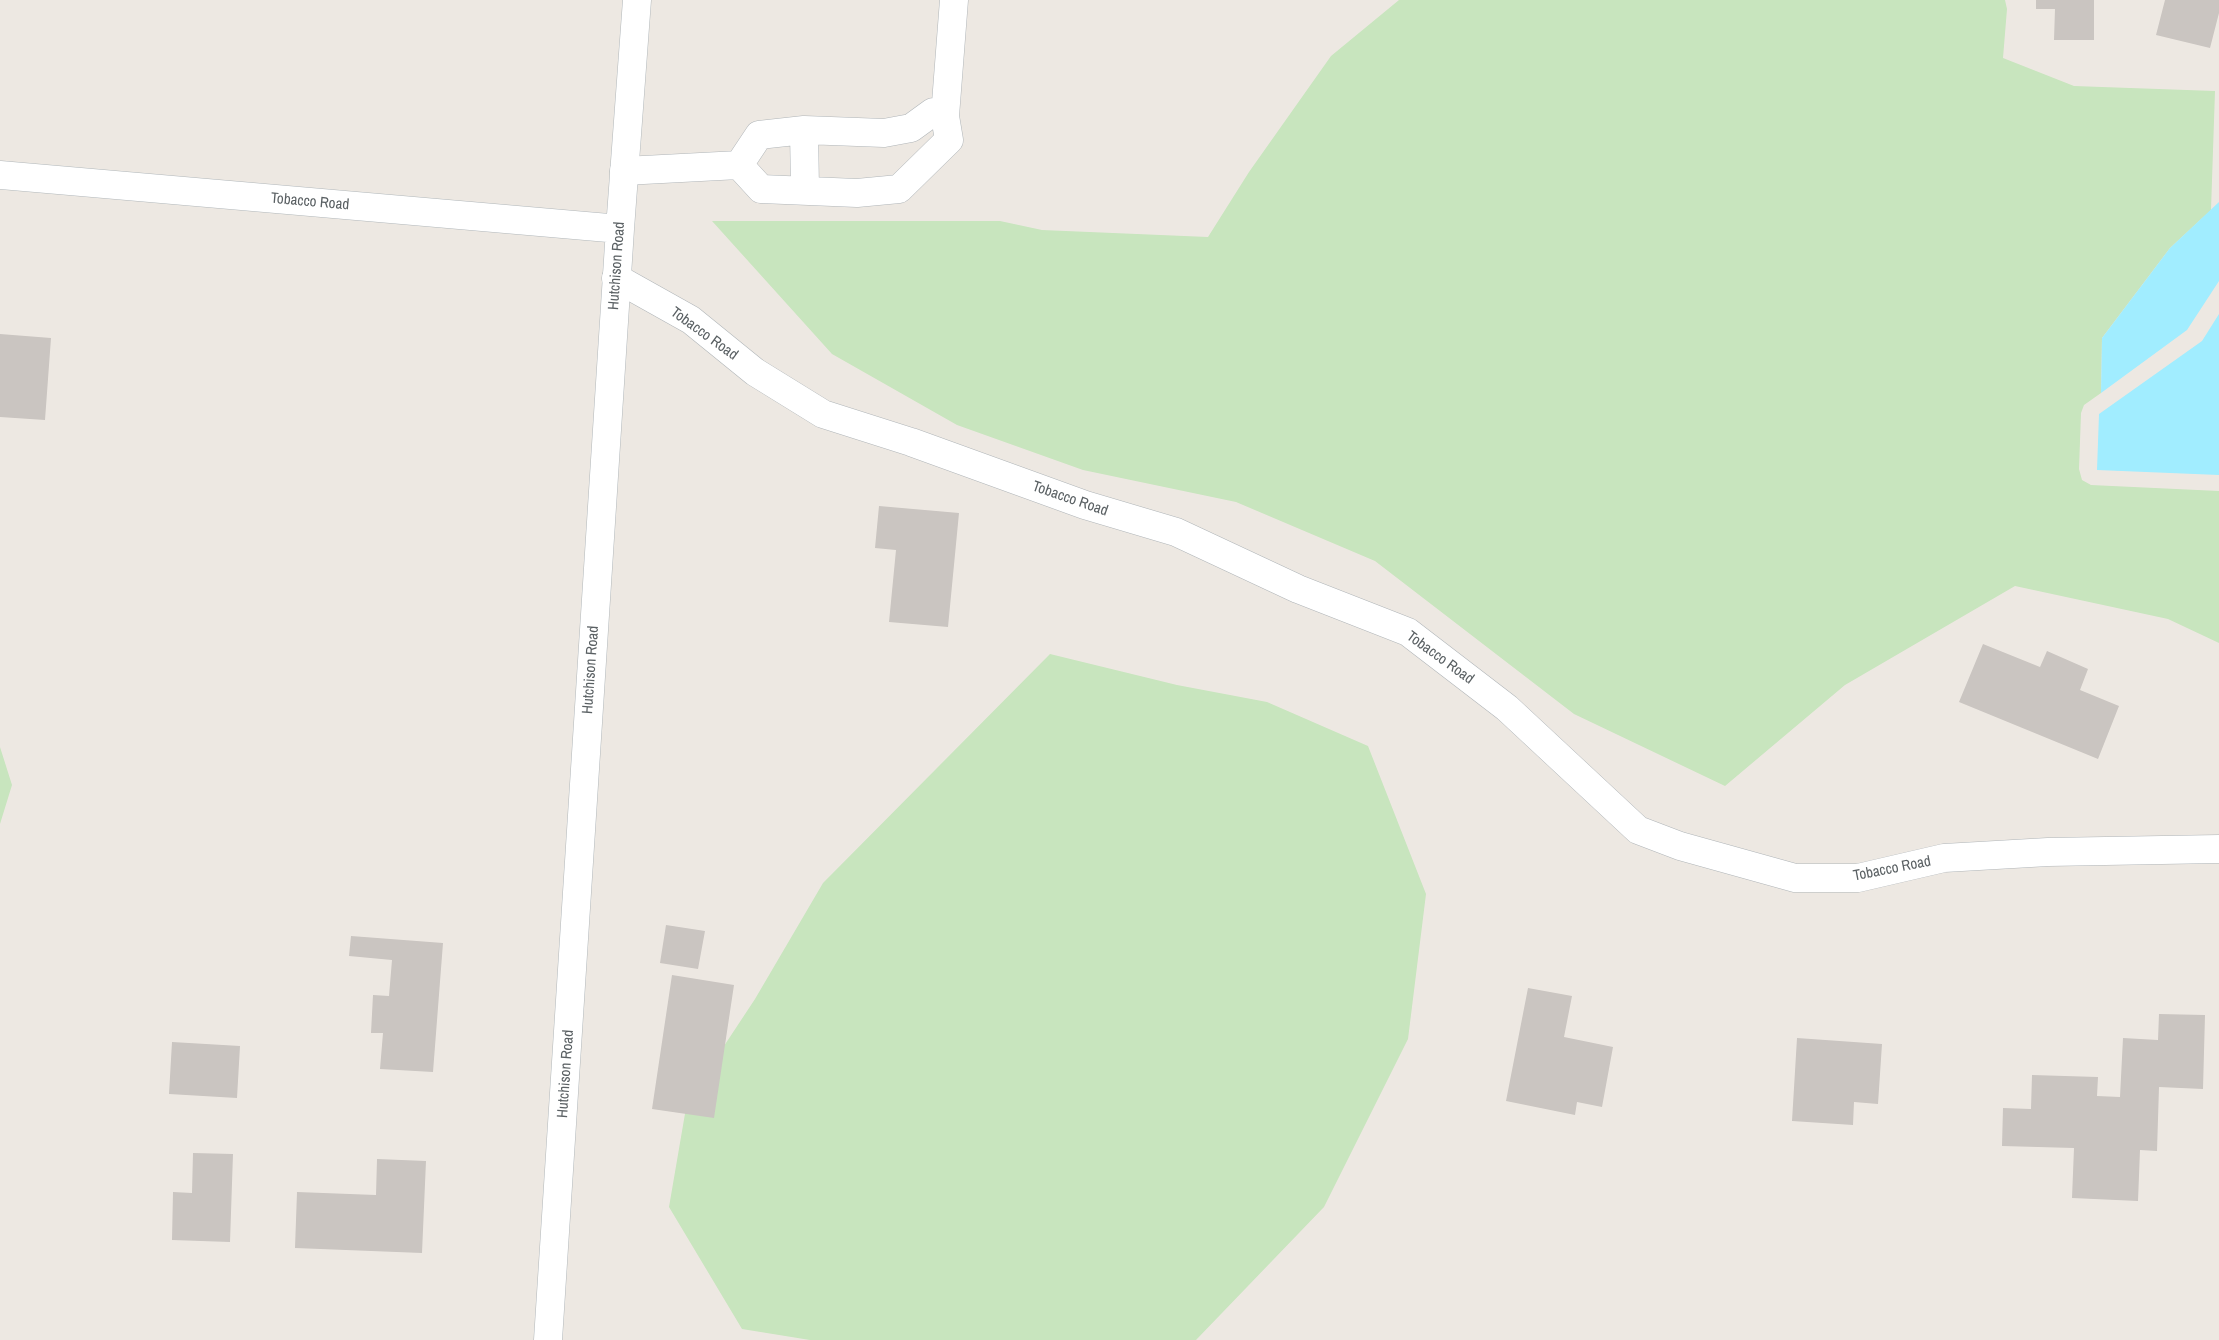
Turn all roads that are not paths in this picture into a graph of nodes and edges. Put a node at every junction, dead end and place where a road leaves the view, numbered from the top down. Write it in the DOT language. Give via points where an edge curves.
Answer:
graph roads {
  1 [pos="637,0"];
  2 [pos="954,0"];
  3 [pos="945,116"];
  4 [pos="804,130"];
  5 [pos="739,165"];
  6 [pos="624,171"];
  7 [pos="0,175"];
  8 [pos="805,189"];
  9 [pos="620,229"];
  10 [pos="616,278"];
  11 [pos="2219,849"];
  12 [pos="548,1340"];
  1 -- 6 [label="street, Hutchison Road"];
  2 -- 3 [label="street"];
  3 -- 4 [label="street" via="933,112 910,128 884,133"];
  3 -- 8 [label="street" via="949,140 899,189 857,193"];
  4 -- 5 [label="street" via="759,135"];
  4 -- 8 [label="street"];
  5 -- 6 [label="street"];
  5 -- 8 [label="street" via="761,189"];
  6 -- 9 [label="street, Hutchison Road"];
  7 -- 9 [label="street, Tobacco Road"];
  9 -- 10 [label="street, Hutchison Road"];
  10 -- 11 [label="street, Tobacco Road" via="690,320 755,372 823,414 1085,505 1176,532 1298,588 1408,632 1507,708 1638,830 1680,846 1795,878 1858,878 1944,858 2048,852"];
  10 -- 12 [label="street, Hutchison Road"];
}
